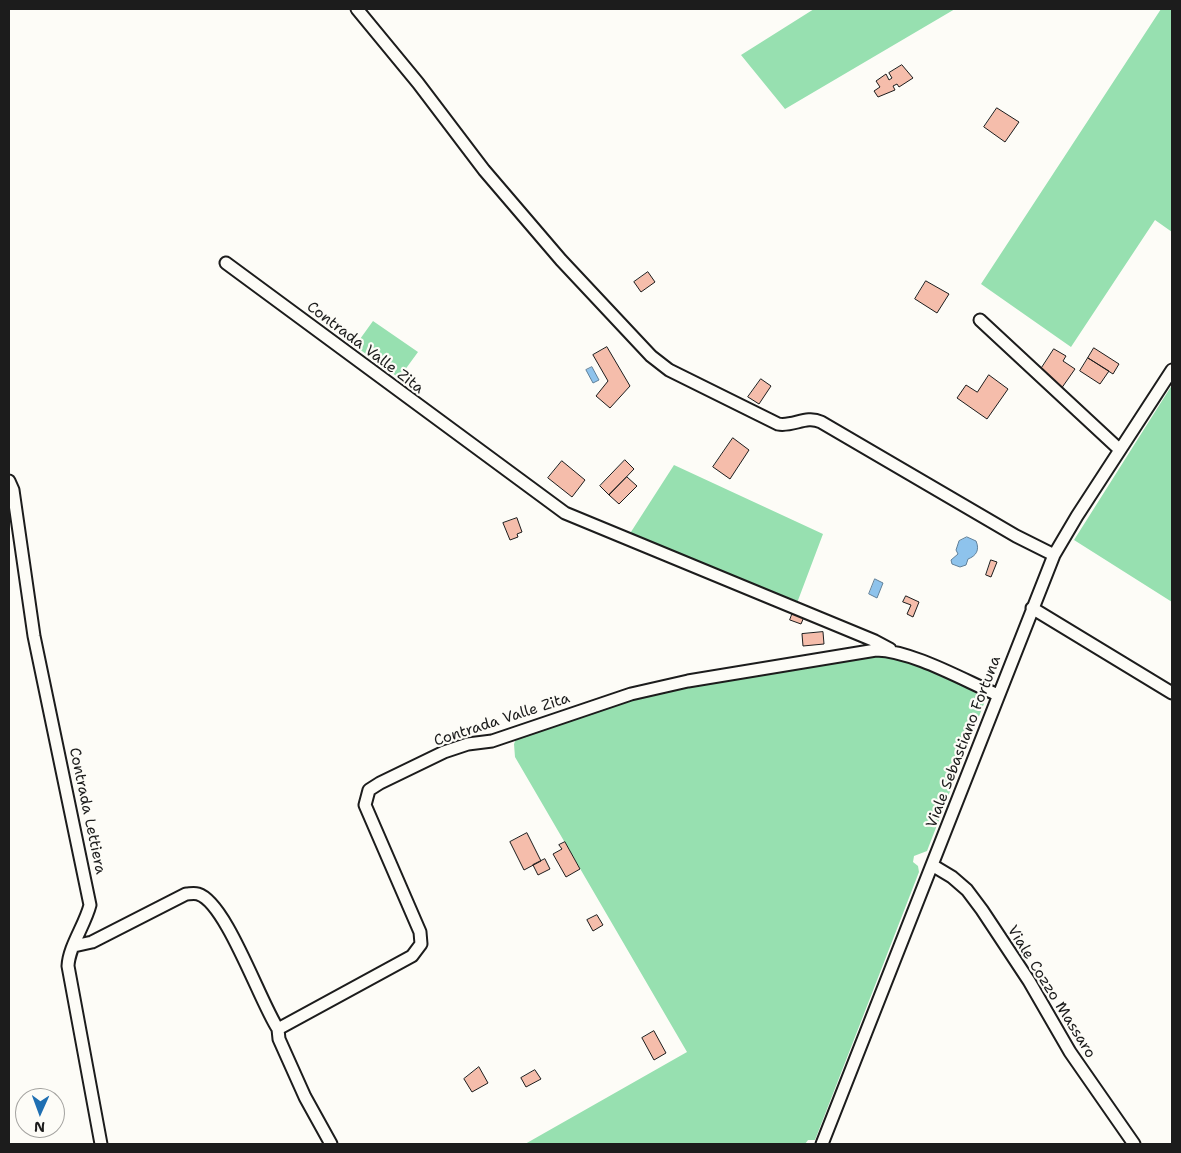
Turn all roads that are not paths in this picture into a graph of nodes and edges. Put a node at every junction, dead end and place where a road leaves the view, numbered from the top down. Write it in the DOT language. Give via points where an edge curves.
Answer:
graph roads {
  1 [pos="357,9"];
  2 [pos="226,263"];
  3 [pos="980,320"];
  4 [pos="1172,370"];
  5 [pos="1120,450"];
  6 [pos="9,482"];
  7 [pos="1054,555"];
  8 [pos="1032,608"];
  9 [pos="891,650"];
  10 [pos="1172,693"];
  11 [pos="998,695"];
  12 [pos="932,865"];
  13 [pos="74,946"];
  14 [pos="278,1029"];
  15 [pos="101,1144"];
  16 [pos="331,1144"];
  17 [pos="822,1144"];
  18 [pos="1134,1144"];
  1 -- 7 [label="street" via="484,170 651,356 778,424 790,425 807,419 821,422"];
  2 -- 9 [label="street, Contrada Valle Zita" via="565,513"];
  3 -- 5 [label="street"];
  4 -- 5 [label="street, Viale Sebastiano Fortuna"];
  5 -- 7 [label="street, Viale Sebastiano Fortuna"];
  6 -- 13 [label="street, Contrada Lettiera" via="13,490 34,636 90,905 87,920"];
  7 -- 8 [label="street, Viale Sebastiano Fortuna"];
  8 -- 10 [label="street"];
  8 -- 11 [label="street, Viale Sebastiano Fortuna"];
  9 -- 11 [label="street, Contrada Valle Zita"];
  9 -- 14 [label="street, Contrada Valle Zita" via="763,669 631,694 492,741 468,744 380,783 369,790 365,805 420,932 421,944 412,956"];
  11 -- 12 [label="street, Viale Sebastiano Fortuna"];
  12 -- 17 [label="street, Viale Sebastiano Fortuna"];
  12 -- 18 [label="street, Viale Cozzo Massaro" via="968,890 1029,981 1070,1052"];
  13 -- 14 [label="street" via="92,942 186,894 198,894 216,911 236,942"];
  13 -- 15 [label="street, Contrada Lettiera" via="68,966"];
  14 -- 16 [label="street" via="279,1039 305,1097"];
}
